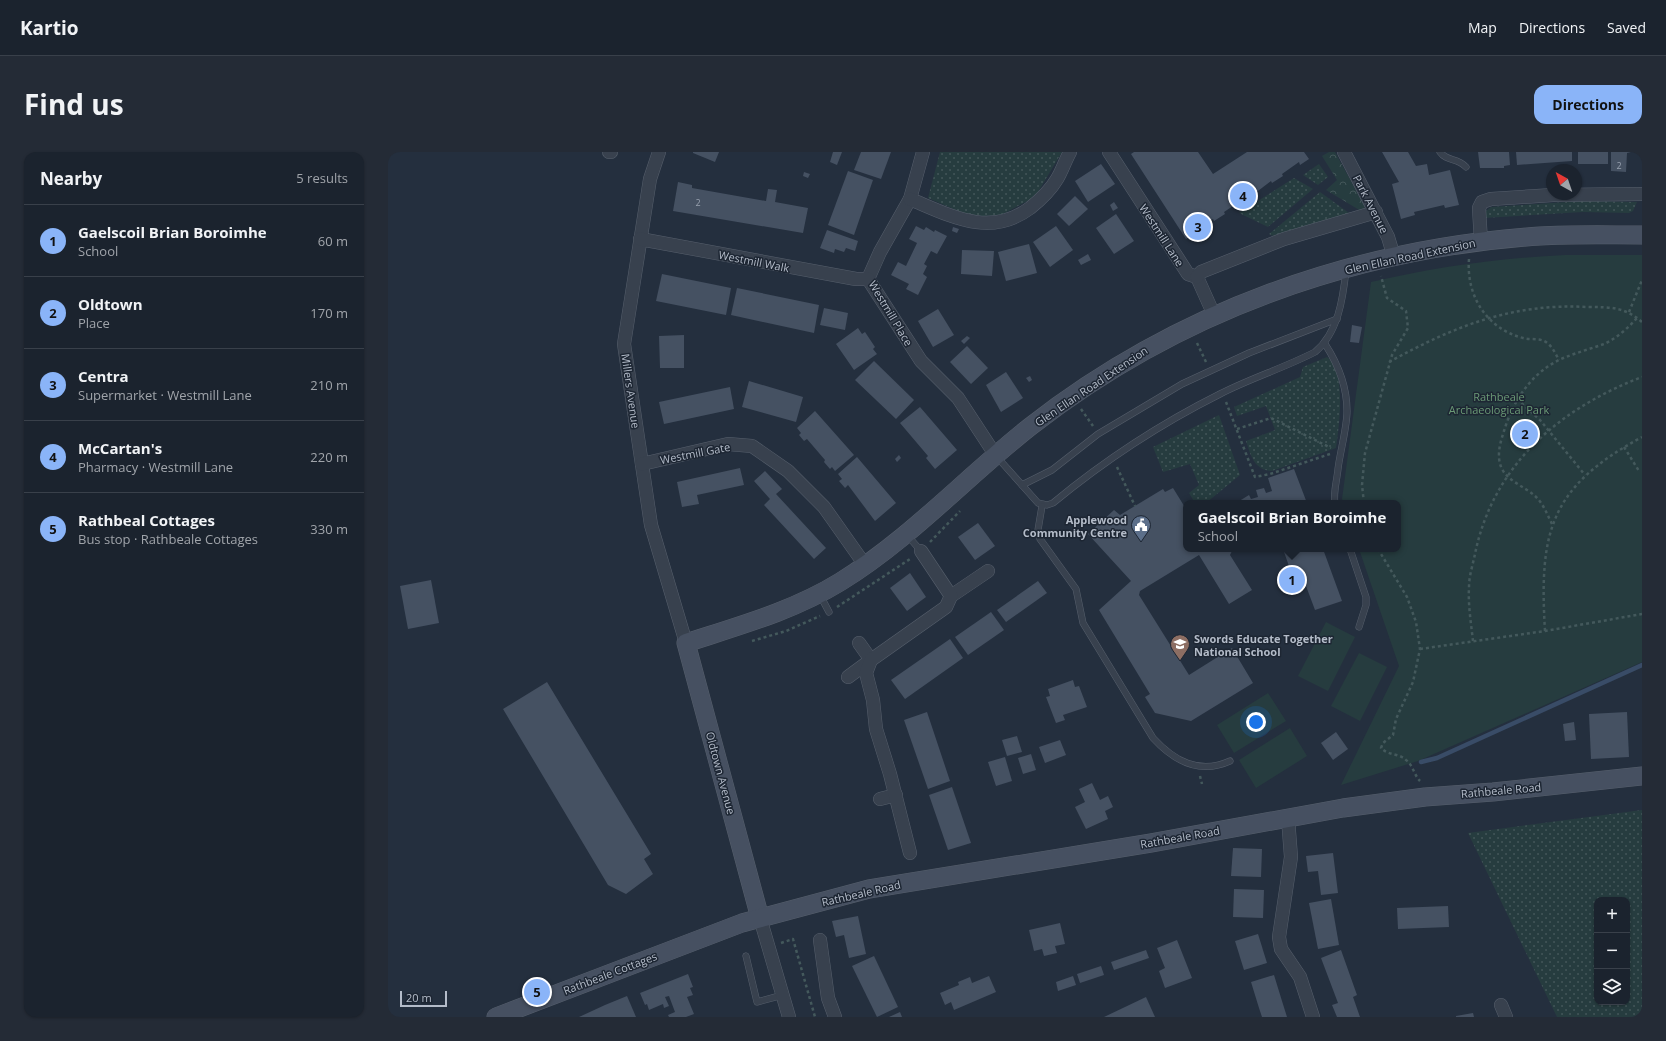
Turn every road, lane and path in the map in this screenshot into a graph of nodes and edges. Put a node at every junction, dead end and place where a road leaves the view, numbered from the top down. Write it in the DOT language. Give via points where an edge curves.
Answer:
graph roads {
  1 [pos="660,152"];
  2 [pos="923,152"];
  3 [pos="1070,152"];
  4 [pos="1109,152"];
  5 [pos="1344,152"];
  6 [pos="1440,152"];
  7 [pos="1466,167"];
  8 [pos="1642,194"];
  9 [pos="910,198"];
  10 [pos="1376,212"];
  11 [pos="1642,235"];
  12 [pos="640,239"];
  13 [pos="1478,250"];
  14 [pos="1394,257"];
  15 [pos="1463,260"];
  16 [pos="1469,260"];
  17 [pos="1346,268"];
  18 [pos="1386,274"];
  19 [pos="1381,276"];
  20 [pos="1197,277"];
  21 [pos="1374,277"];
  22 [pos="868,279"];
  23 [pos="1642,280"];
  24 [pos="1629,312"];
  25 [pos="1214,315"];
  26 [pos="1487,318"];
  27 [pos="1637,318"];
  28 [pos="1337,319"];
  29 [pos="1642,322"];
  30 [pos="1195,339"];
  31 [pos="1325,344"];
  32 [pos="1559,360"];
  33 [pos="1390,362"];
  34 [pos="1210,370"];
  35 [pos="1642,377"];
  36 [pos="1222,393"];
  37 [pos="1517,399"];
  38 [pos="1085,403"];
  39 [pos="1080,407"];
  40 [pos="1237,430"];
  41 [pos="1548,430"];
  42 [pos="1642,437"];
  43 [pos="1624,447"];
  44 [pos="996,456"];
  45 [pos="642,464"];
  46 [pos="1638,471"];
  47 [pos="1585,475"];
  48 [pos="1507,476"];
  49 [pos="1022,485"];
  50 [pos="1335,500"];
  51 [pos="1364,500"];
  52 [pos="965,506"];
  53 [pos="1042,506"];
  54 [pos="1552,524"];
  55 [pos="906,534"];
  56 [pos="921,551"];
  57 [pos="1351,552"];
  58 [pos="1380,552"];
  59 [pos="865,565"];
  60 [pos="988,571"];
  61 [pos="819,593"];
  62 [pos="951,596"];
  63 [pos="829,612"];
  64 [pos="1642,614"];
  65 [pos="1359,627"];
  66 [pos="1545,631"];
  67 [pos="684,635"];
  68 [pos="1473,641"];
  69 [pos="746,643"];
  70 [pos="859,643"];
  71 [pos="1420,649"];
  72 [pos="871,660"];
  73 [pos="848,677"];
  74 [pos="1230,761"];
  75 [pos="1642,776"];
  76 [pos="1424,785"];
  77 [pos="896,795"];
  78 [pos="880,799"];
  79 [pos="1288,818"];
  80 [pos="910,853"];
  81 [pos="760,918"];
  82 [pos="724,930"];
  83 [pos="820,940"];
  84 [pos="769,948"];
  85 [pos="746,956"];
  86 [pos="783,995"];
  87 [pos="496,1017"];
  88 [pos="789,1017"];
  89 [pos="815,1017"];
  90 [pos="835,1017"];
  91 [pos="1313,1017"];
  1 -- 12 [label="street, Millers Avenue" via="650,179"];
  2 -- 9 [label="street, Westmill Place"];
  3 -- 9 [label="street" via="1057,180 1042,199 1019,216 1006,221 979,223 948,214"];
  4 -- 20 [label="street, Westmill Lane" via="1188,274"];
  5 -- 10 [label="street, Park Avenue"];
  6 -- 7 [label="lane" via="1448,158 1461,161"];
  8 -- 13 [label="street" via="1553,194 1482,202 1479,208"];
  9 -- 22 [label="street, Westmill Place"];
  10 -- 14 [label="street, Park Avenue"];
  10 -- 20 [label="street" via="1248,253 1200,272"];
  11 -- 13 [label="street, Glen Ellan Road Extension" via="1543,236"];
  12 -- 22 [label="street, Westmill Walk" via="856,280"];
  12 -- 45 [label="street, Millers Avenue" via="624,344"];
  13 -- 14 [label="street, Glen Ellan Road Extension"];
  13 -- 16 [label="path"];
  14 -- 17 [label="street, Glen Ellan Road Extension"];
  15 -- 16 [label="path"];
  16 -- 26 [label="path" via="1468,273 1472,290"];
  17 -- 25 [label="street, Glen Ellan Road Extension" via="1271,292"];
  17 -- 28 [label="lane"];
  18 -- 19 [label="path"];
  19 -- 21 [label="path"];
  19 -- 33 [label="path" via="1387,298 1403,308 1408,316 1408,328 1395,347"];
  20 -- 25 [label="street, Westmill Lane"];
  22 -- 44 [label="street, Westmill Place" via="921,361 958,398"];
  23 -- 24 [label="path"];
  24 -- 26 [label="path" via="1577,306 1532,308"];
  24 -- 27 [label="path"];
  25 -- 44 [label="street, Glen Ellan Road Extension" via="1148,348 1086,387 1031,426"];
  26 -- 32 [label="path" via="1509,334 1544,341 1552,346"];
  26 -- 33 [label="path" via="1441,335"];
  27 -- 29 [label="path"];
  27 -- 32 [label="path" via="1625,330 1605,343"];
  28 -- 31 [label="lane"];
  28 -- 34 [label="lane"];
  30 -- 34 [label="path"];
  31 -- 36 [label="lane" via="1300,360"];
  31 -- 50 [label="lane" via="1340,370 1347,411"];
  32 -- 37 [label="path" via="1527,385"];
  33 -- 51 [label="path" via="1365,453 1362,485"];
  34 -- 49 [label="lane" via="1141,407 1098,434 1052,470"];
  35 -- 41 [label="path" via="1587,403"];
  36 -- 40 [label="path"];
  36 -- 53 [label="lane" via="1148,433 1088,474 1053,503"];
  37 -- 41 [label="path" via="1531,410"];
  37 -- 48 [label="path" via="1507,419 1499,446 1499,463"];
  38 -- 39 [label="path"];
  40 -- 40 [label="path" via="1255,477 1336,452 1271,418"];
  41 -- 47 [label="path"];
  41 -- 48 [label="path" via="1528,449"];
  42 -- 43 [label="path"];
  43 -- 46 [label="path"];
  43 -- 47 [label="path"];
  44 -- 49 [label="lane"];
  44 -- 55 [label="street, Glen Ellan Road Extension"];
  45 -- 59 [label="street, Westmill Gate" via="728,444 752,446 788,471 824,507"];
  45 -- 67 [label="street, Millers Avenue" via="651,525"];
  47 -- 54 [label="path" via="1566,496"];
  48 -- 54 [label="path" via="1536,497"];
  48 -- 68 [label="path" via="1494,497 1476,551 1469,586"];
  49 -- 53 [label="lane"];
  52 -- 56 [label="path"];
  53 -- 74 [label="lane" via="1038,524 1040,539 1076,589 1086,629 1153,738 1177,760 1210,767 1218,767"];
  54 -- 66 [label="path" via="1546,552 1543,594"];
  55 -- 56 [label="lane"];
  55 -- 59 [label="street, Glen Ellan Road Extension"];
  56 -- 62 [label="street"];
  56 -- 63 [label="path"];
  57 -- 65 [label="lane" via="1366,597"];
  58 -- 71 [label="path" via="1407,597 1416,622"];
  59 -- 61 [label="street, Glen Ellan Road Extension"];
  60 -- 62 [label="street"];
  61 -- 63 [label="lane"];
  61 -- 67 [label="street, Glen Ellan Road Extension" via="791,607"];
  62 -- 72 [label="street" via="946,607"];
  63 -- 69 [label="path" via="786,631"];
  64 -- 66 [label="path"];
  66 -- 68 [label="path"];
  67 -- 81 [label="street, Oldtown Avenue"];
  68 -- 71 [label="path"];
  70 -- 72 [label="street"];
  71 -- 76 [label="path" via="1413,682 1396,719 1393,735 1381,748 1386,753 1408,761 1416,777"];
  72 -- 73 [label="street"];
  72 -- 77 [label="street" via="866,670 866,678 874,700 876,729"];
  75 -- 79 [label="street, Rathbeale Road" via="1425,797"];
  77 -- 78 [label="street"];
  77 -- 80 [label="street"];
  79 -- 81 [label="street, Rathbeale Road" via="869,889"];
  79 -- 91 [label="street" via="1291,856 1279,936 1283,954 1300,977"];
  81 -- 82 [label="street, Rathbeale Road"];
  81 -- 84 [label="street"];
  82 -- 87 [label="street, Rathbeale Cottages"];
  83 -- 90 [label="street" via="828,998"];
  84 -- 86 [label="street"];
  84 -- 89 [label="path" via="793,939"];
  85 -- 86 [label="lane" via="757,1002"];
  86 -- 88 [label="street"];
}
